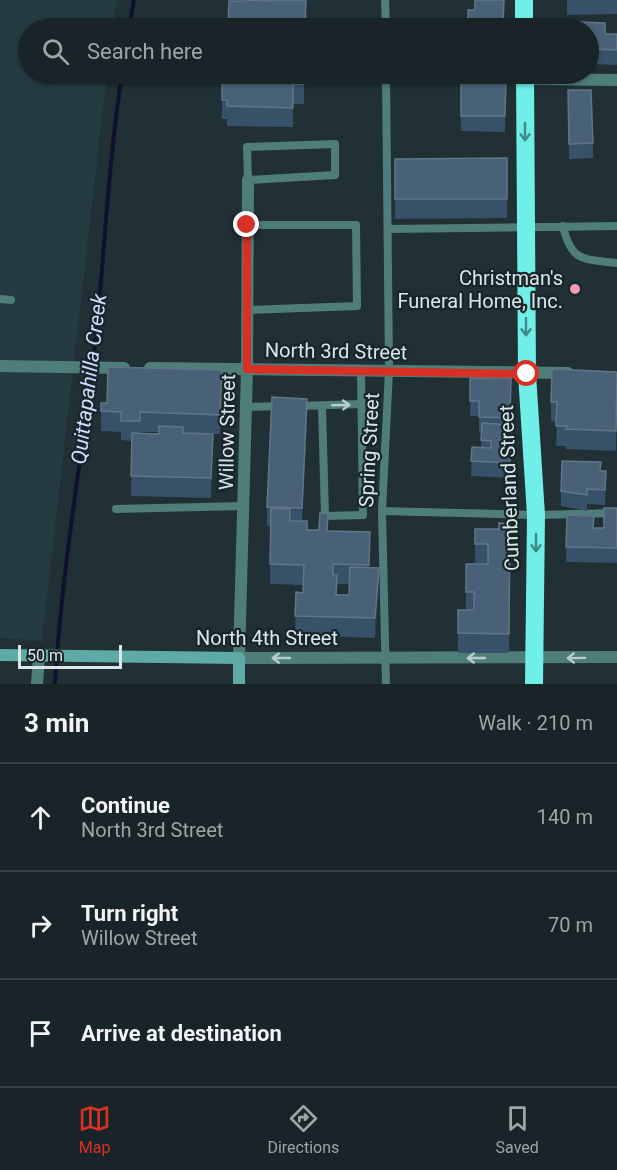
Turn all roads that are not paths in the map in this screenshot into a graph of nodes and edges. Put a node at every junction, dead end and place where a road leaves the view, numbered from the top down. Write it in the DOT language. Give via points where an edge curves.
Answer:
graph roads {
  1 [pos="385,0"];
  2 [pos="524,0"];
  3 [pos="386,18"];
  4 [pos="524,18"];
  5 [pos="599,79"];
  6 [pos="617,80"];
  7 [pos="386,84"];
  8 [pos="525,84"];
  9 [pos="248,180"];
  10 [pos="247,225"];
  11 [pos="526,226"];
  12 [pos="563,226"];
  13 [pos="617,226"];
  14 [pos="387,229"];
  15 [pos="617,263"];
  16 [pos="0,299"];
  17 [pos="11,300"];
  18 [pos="247,310"];
  19 [pos="0,366"];
  20 [pos="247,369"];
  21 [pos="361,371"];
  22 [pos="389,371"];
  23 [pos="583,373"];
  24 [pos="527,374"];
  25 [pos="361,404"];
  26 [pos="322,406"];
  27 [pos="247,407"];
  28 [pos="244,506"];
  29 [pos="116,509"];
  30 [pos="382,511"];
  31 [pos="617,513"];
  32 [pos="536,515"];
  33 [pos="0,655"];
  34 [pos="44,656"];
  35 [pos="617,657"];
  36 [pos="239,658"];
  37 [pos="386,658"];
  38 [pos="535,658"];
  39 [pos="37,684"];
  40 [pos="239,684"];
  41 [pos="386,684"];
  42 [pos="534,684"];
  1 -- 3 [label="lane"];
  2 -- 4 [label="highway"];
  5 -- 6 [label="street"];
  7 -- 14 [label="lane, Spring Street"];
  8 -- 11 [label="highway, Cumberland Street, one-way"];
  9 -- 9 [label="lane" via="335,175 335,144 247,147"];
  9 -- 10 [label="street, Willow Street"];
  10 -- 18 [label="street, Willow Street"];
  10 -- 18 [label="lane" via="356,225 357,306"];
  11 -- 12 [label="lane"];
  11 -- 14 [label="lane"];
  11 -- 24 [label="highway, Cumberland Street, one-way"];
  12 -- 13 [label="lane"];
  12 -- 15 [label="lane" via="568,247 579,257"];
  14 -- 22 [label="lane, Spring Street"];
  16 -- 17 [label="lane"];
  18 -- 20 [label="street, Willow Street"];
  19 -- 20 [label="street, North 3rd Street"];
  20 -- 21 [label="street, North 3rd Street"];
  20 -- 27 [label="street, Willow Street"];
  21 -- 22 [label="street, North 3rd Street"];
  21 -- 25 [label="lane"];
  22 -- 24 [label="street, North 3rd Street"];
  22 -- 30 [label="lane, Spring Street"];
  23 -- 24 [label="street, North 3rd Street"];
  24 -- 32 [label="highway, Cumberland Street"];
  26 -- 25 [label="lane, one-way"];
  25 -- 26 [label="lane" via="363,515 325,516"];
  26 -- 27 [label="lane"];
  27 -- 28 [label="street, Willow Street"];
  28 -- 29 [label="lane"];
  28 -- 36 [label="street, Willow Street"];
  30 -- 32 [label="lane"];
  30 -- 37 [label="lane, Spring Street"];
  31 -- 32 [label="lane"];
  32 -- 38 [label="highway, Cumberland Street, one-way"];
  33 -- 34 [label="street, North 4th Street"];
  34 -- 36 [label="street, North 4th Street"];
  34 -- 39 [label="street"];
  35 -- 38 [label="street, North 4th Street, one-way"];
  37 -- 36 [label="street, North 4th Street, one-way"];
  36 -- 40 [label="street, Willow Street"];
  38 -- 37 [label="street, North 4th Street, one-way"];
  37 -- 41 [label="lane, Spring Street"];
  38 -- 42 [label="highway, Cumberland Street"];
}
